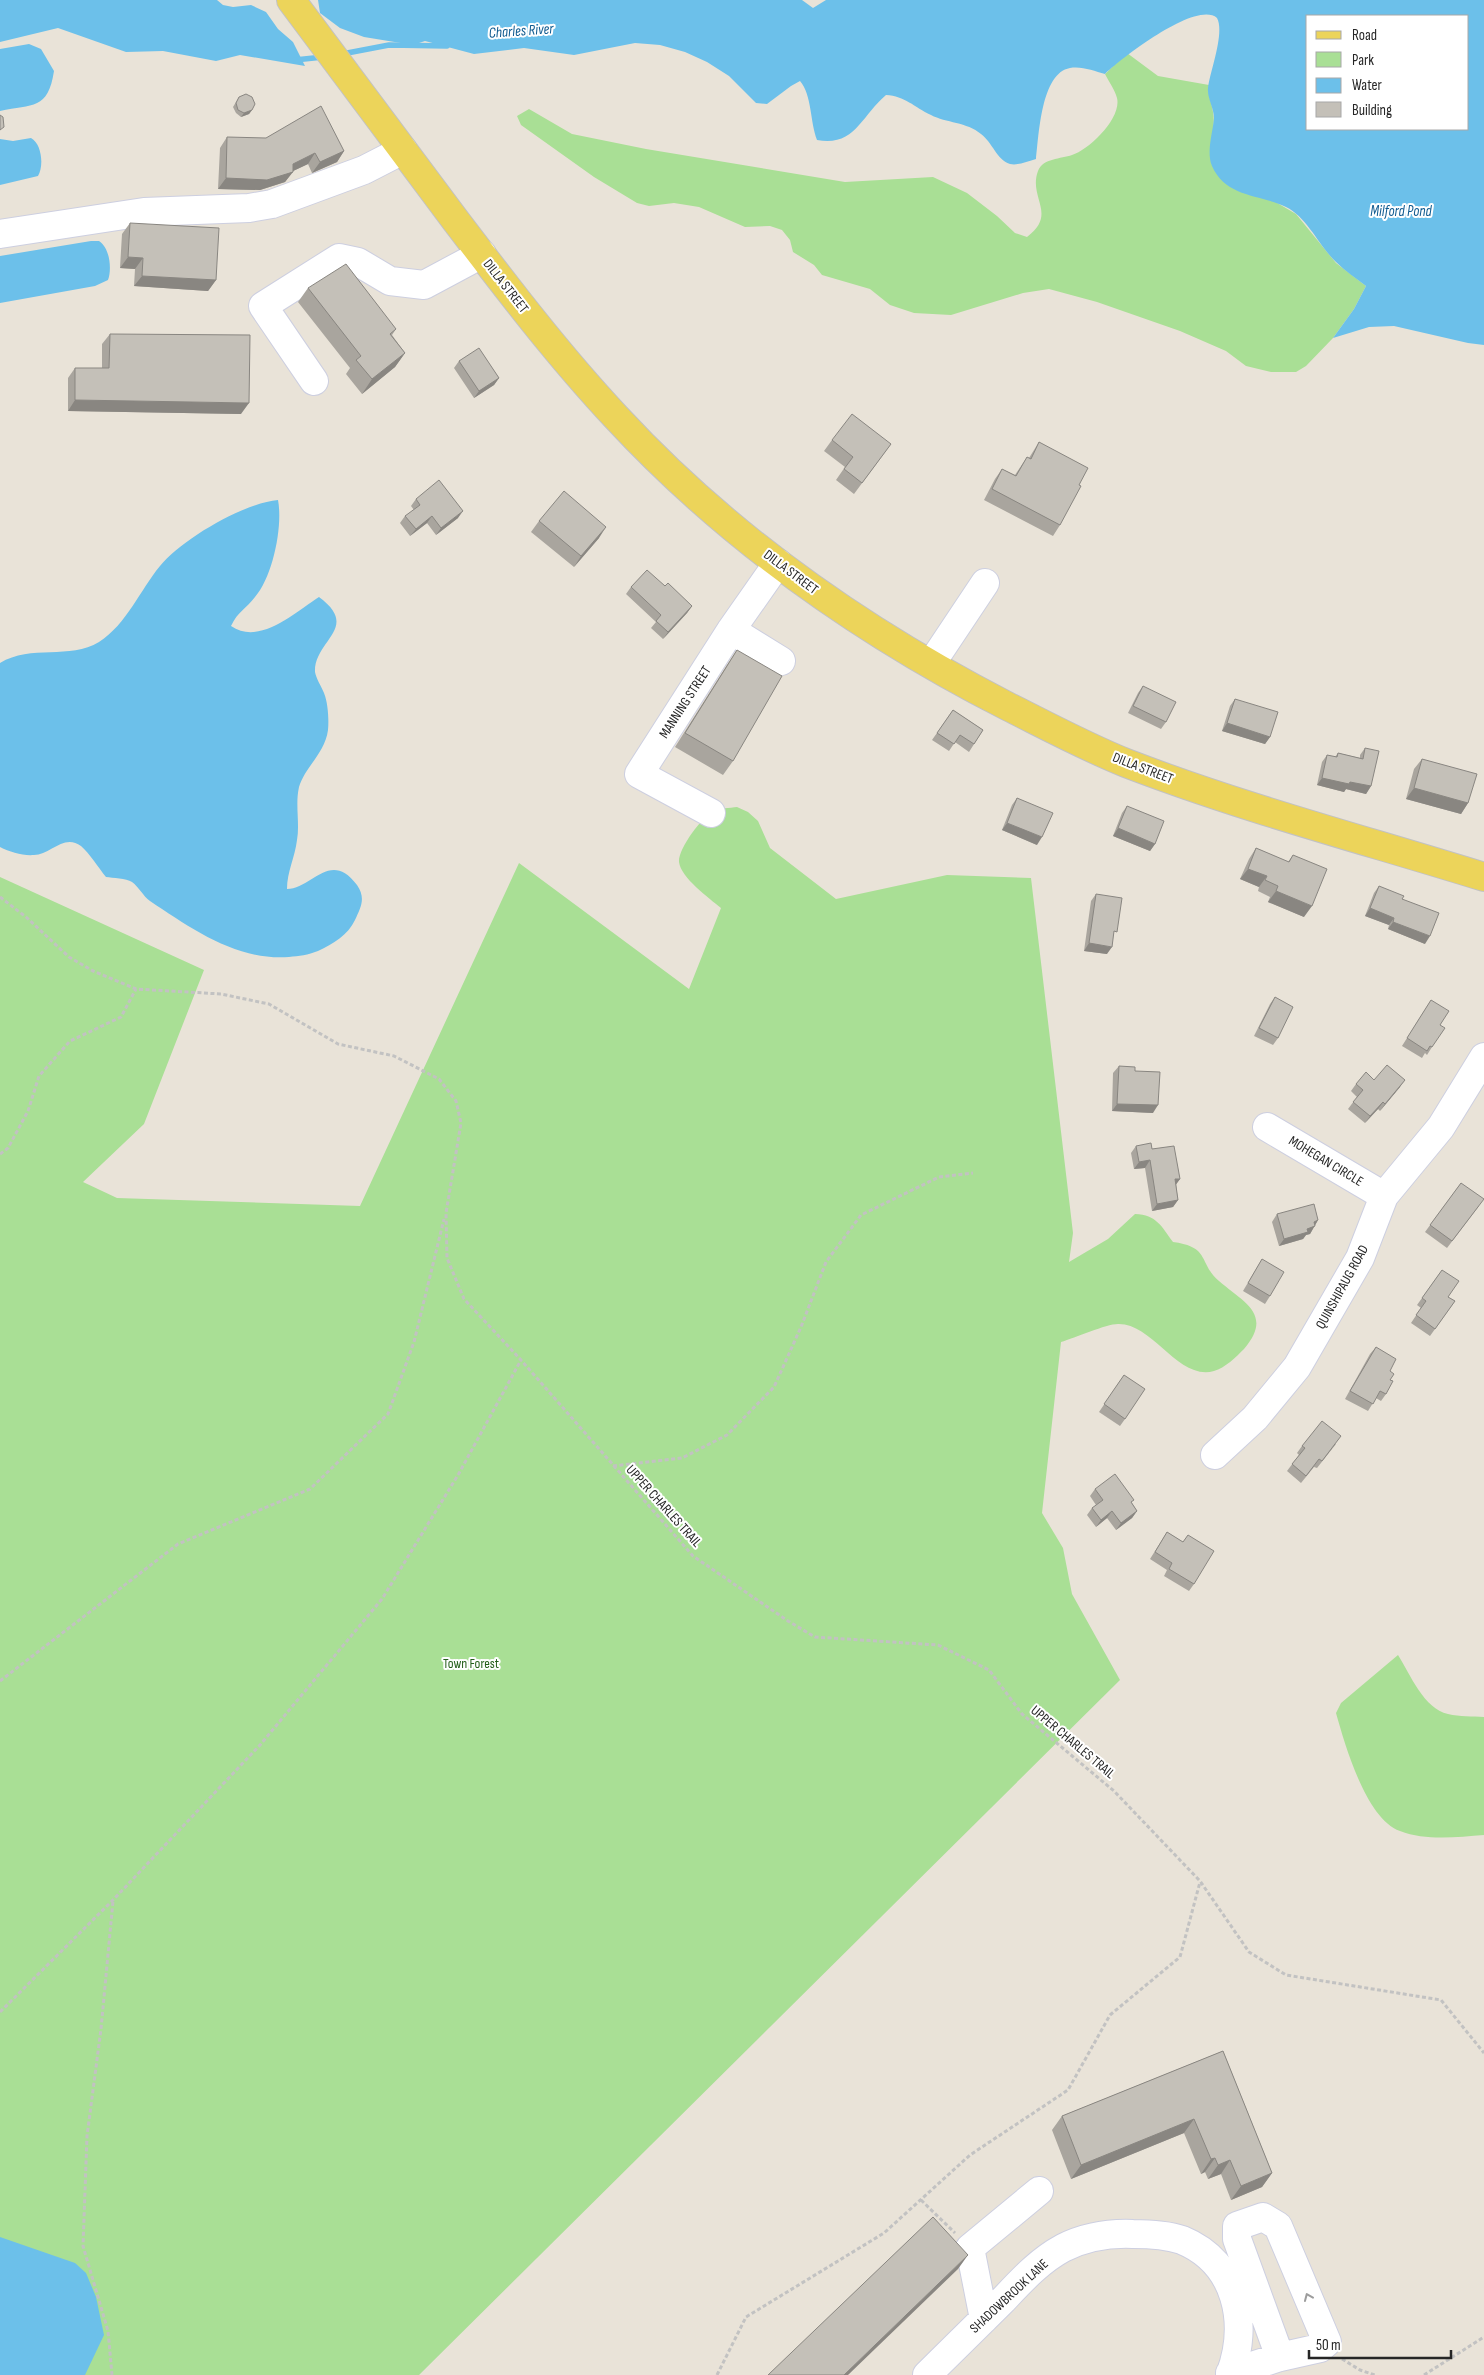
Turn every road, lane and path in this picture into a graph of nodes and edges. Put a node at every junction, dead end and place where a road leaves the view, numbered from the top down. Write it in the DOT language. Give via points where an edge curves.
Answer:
graph roads {
  1 [pos="291,0"];
  2 [pos="403,150"];
  3 [pos="0,234"];
  4 [pos="482,254"];
  5 [pos="314,381"];
  6 [pos="778,563"];
  7 [pos="985,583"];
  8 [pos="731,630"];
  9 [pos="781,661"];
  10 [pos="931,664"];
  11 [pos="711,813"];
  12 [pos="1484,877"];
  13 [pos="0,897"];
  14 [pos="136,989"];
  15 [pos="1484,1056"];
  16 [pos="1268,1126"];
  17 [pos="0,1154"];
  18 [pos="973,1173"];
  19 [pos="1384,1196"];
  20 [pos="446,1213"];
  21 [pos="521,1360"];
  22 [pos="1215,1455"];
  23 [pos="613,1466"];
  24 [pos="0,1680"];
  25 [pos="1200,1881"];
  26 [pos="113,1900"];
  27 [pos="0,2012"];
  28 [pos="1484,2053"];
  29 [pos="1039,2192"];
  30 [pos="921,2200"];
  31 [pos="970,2248"];
  32 [pos="1240,2279"];
  33 [pos="984,2319"];
  34 [pos="1484,2337"];
  35 [pos="1325,2344"];
  36 [pos="1280,2357"];
  37 [pos="1230,2374"];
  38 [pos="112,2375"];
  39 [pos="717,2375"];
  40 [pos="927,2375"];
  41 [pos="1375,2375"];
  42 [pos="1424,2375"];
  1 -- 2 [label="main road, DILLA STREET"];
  2 -- 3 [label="street" via="364,170 272,204 125,214"];
  2 -- 4 [label="main road, DILLA STREET"];
  4 -- 5 [label="street" via="424,285 390,281 358,262 339,258 263,306"];
  4 -- 6 [label="main road, DILLA STREET" via="562,355 622,423 686,485"];
  6 -- 8 [label="street, MANNING STREET"];
  6 -- 10 [label="main road, DILLA STREET" via="854,618"];
  7 -- 10 [label="street"];
  8 -- 9 [label="street"];
  8 -- 11 [label="street, MANNING STREET" via="639,774"];
  10 -- 12 [label="main road, DILLA STREET" via="1040,724 1126,762 1246,804"];
  13 -- 14 [label="path, UPPER CHARLES TRAIL" via="69,957"];
  14 -- 17 [label="path" via="121,1017 70,1041 39,1076 28,1110 8,1148"];
  14 -- 20 [label="path, UPPER CHARLES TRAIL" via="221,994 269,1004 338,1044 394,1056 440,1079 456,1101 461,1123"];
  15 -- 19 [label="street, QUINSHIPAUG ROAD" via="1441,1127"];
  16 -- 19 [label="street, MOHEGAN CIRCLE"];
  18 -- 23 [label="path" via="939,1177 861,1215 826,1262 774,1387 727,1435 682,1458"];
  19 -- 22 [label="street, QUINSHIPAUG ROAD" via="1360,1258 1297,1367 1255,1418"];
  20 -- 21 [label="path, UPPER CHARLES TRAIL" via="447,1258 464,1298"];
  20 -- 24 [label="path" via="414,1342 388,1414 310,1488 178,1544"];
  21 -- 23 [label="path, UPPER CHARLES TRAIL"];
  21 -- 26 [label="path" via="458,1475 382,1599 260,1745"];
  23 -- 25 [label="path, UPPER CHARLES TRAIL" via="693,1556 814,1637 938,1645 989,1670 1022,1714 1114,1791"];
  25 -- 28 [label="path, UPPER CHARLES TRAIL" via="1249,1952 1286,1975 1441,2000"];
  25 -- 30 [label="path" via="1180,1956 1110,2015 1068,2090 970,2155"];
  26 -- 27 [label="path"];
  26 -- 38 [label="path" via="87,2136 83,2246 108,2331"];
  29 -- 31 [label="street"];
  30 -- 31 [label="path"];
  30 -- 39 [label="path" via="884,2233 746,2317"];
  31 -- 33 [label="street"];
  32 -- 33 [label="street, SHADOWBROOK LANE" via="1180,2240 1146,2234 1101,2236 1061,2249 1037,2266"];
  35 -- 32 [label="street, one-way" via="1278,2226 1263,2217 1237,2226"];
  32 -- 36 [label="street"];
  32 -- 37 [label="street, SHADOWBROOK LANE" via="1237,2303 1239,2346"];
  33 -- 40 [label="street, SHADOWBROOK LANE"];
  34 -- 42 [label="path"];
  35 -- 36 [label="street"];
  35 -- 41 [label="path" via="1360,2370"];
  36 -- 37 [label="street"];
}
